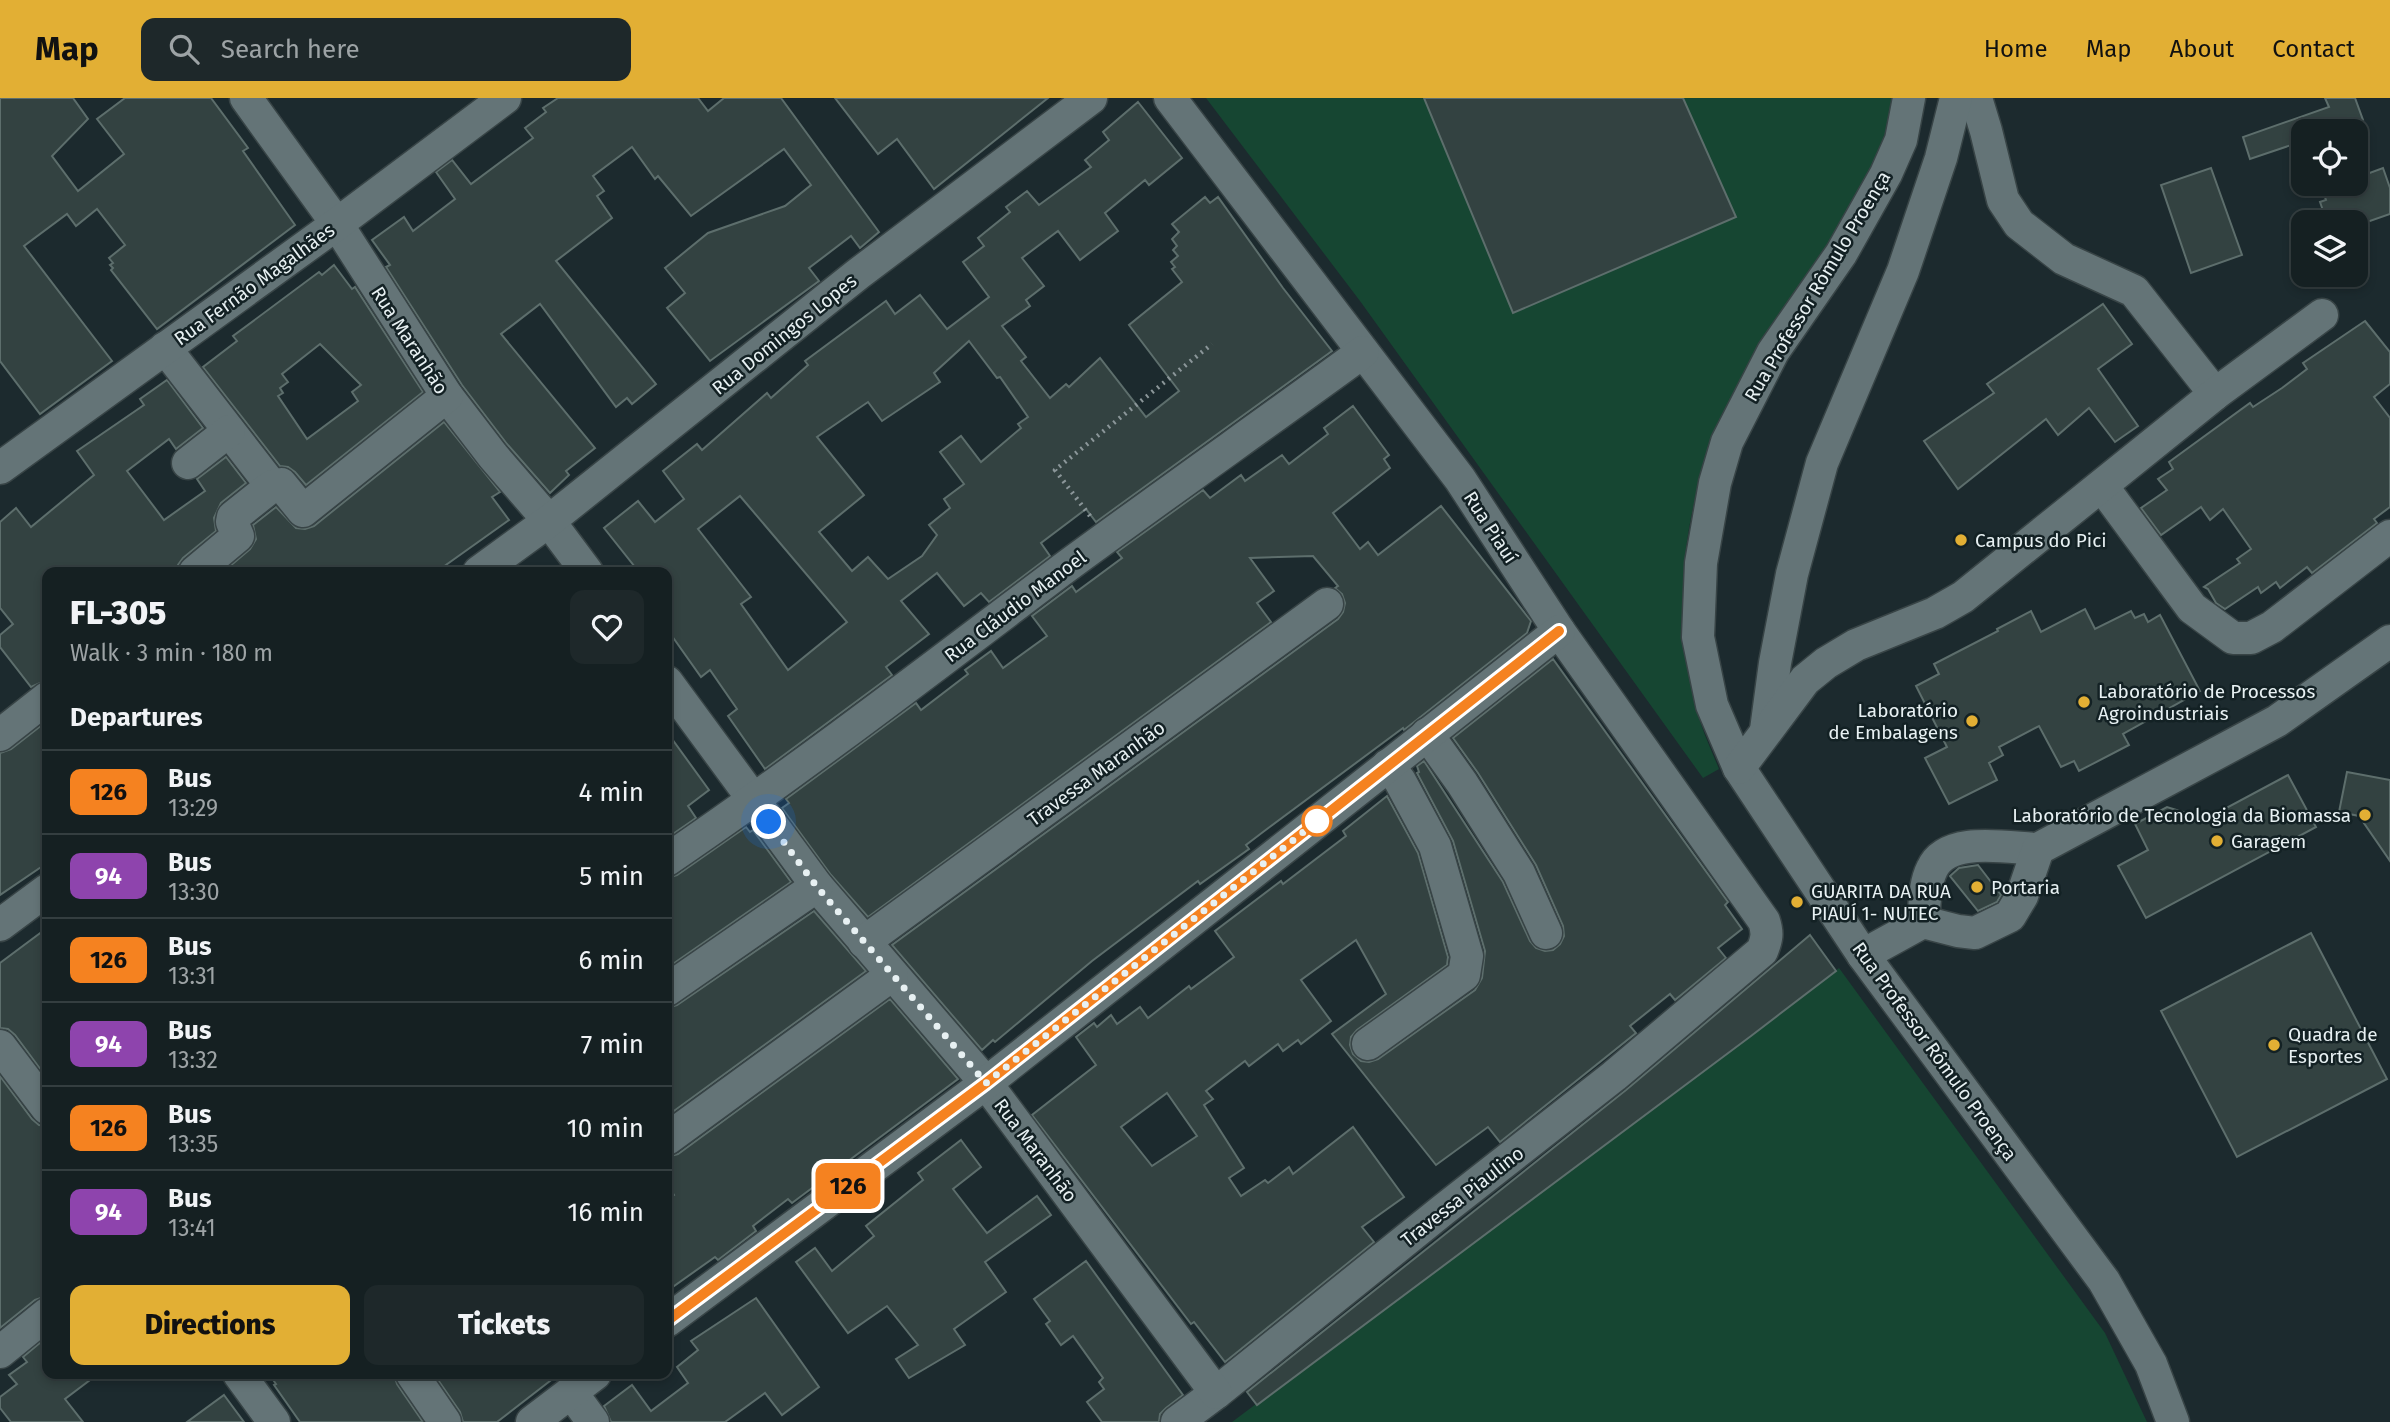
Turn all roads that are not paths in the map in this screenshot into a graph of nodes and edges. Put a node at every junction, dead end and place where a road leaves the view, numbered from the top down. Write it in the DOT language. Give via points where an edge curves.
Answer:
graph roads {
  1 [pos="246,98"];
  2 [pos="505,98"];
  3 [pos="1091,98"];
  4 [pos="1170,98"];
  5 [pos="1909,98"];
  6 [pos="1956,98"];
  7 [pos="1976,98"];
  8 [pos="337,224"];
  9 [pos="2322,315"];
  10 [pos="165,348"];
  11 [pos="1363,352"];
  12 [pos="2215,394"];
  13 [pos="447,396"];
  14 [pos="229,431"];
  15 [pos="188,463"];
  16 [pos="0,468"];
  17 [pos="272,486"];
  18 [pos="2102,486"];
  19 [pos="550,521"];
  20 [pos="2390,536"];
  21 [pos="201,567"];
  22 [pos="486,567"];
  23 [pos="583,567"];
  24 [pos="1327,604"];
  25 [pos="1559,631"];
  26 [pos="2390,641"];
  27 [pos="672,689"];
  28 [pos="42,702"];
  29 [pos="1427,734"];
  30 [pos="0,735"];
  31 [pos="1766,735"];
  32 [pos="1388,765"];
  33 [pos="1739,768"];
  34 [pos="754,801"];
  35 [pos="2038,849"];
  36 [pos="672,857"];
  37 [pos="817,887"];
  38 [pos="42,894"];
  39 [pos="1923,922"];
  40 [pos="0,925"];
  41 [pos="1546,933"];
  42 [pos="864,943"];
  43 [pos="1863,955"];
  44 [pos="1744,967"];
  45 [pos="892,975"];
  46 [pos="672,987"];
  47 [pos="1368,1044"];
  48 [pos="0,1046"];
  49 [pos="986,1083"];
  50 [pos="42,1101"];
  51 [pos="672,1135"];
  52 [pos="672,1315"];
  53 [pos="42,1318"];
  54 [pos="0,1352"];
  55 [pos="243,1379"];
  56 [pos="415,1379"];
  57 [pos="583,1383"];
  58 [pos="1216,1393"];
  59 [pos="274,1422"];
  60 [pos="445,1422"];
  61 [pos="532,1422"];
  62 [pos="593,1422"];
  63 [pos="1177,1422"];
  64 [pos="2173,1422"];
  1 -- 8 [label="street, Rua Maranhão"];
  2 -- 8 [label="street, Rua Fernão Magalhães"];
  3 -- 19 [label="street, Rua Domingos Lopes" via="858,274"];
  4 -- 11 [label="street, Rua Piauí"];
  5 -- 33 [label="street, Rua Professor Rômulo Proença" via="1901,140 1886,174 1841,254 1773,352 1727,442 1715,483 1701,563 1698,637 1713,705"];
  6 -- 31 [label="street" via="1903,271 1822,463 1792,574"];
  7 -- 12 [label="street" via="2003,200 2019,224 2064,259 2134,291"];
  8 -- 10 [label="street, Rua Fernão Magalhães"];
  8 -- 13 [label="street, Rua Maranhão"];
  9 -- 12 [label="street"];
  10 -- 14 [label="street"];
  10 -- 16 [label="street, Rua Fernão Magalhães"];
  11 -- 25 [label="street, Rua Piauí" via="1460,480"];
  11 -- 34 [label="street, Rua Cláudio Manoel"];
  12 -- 18 [label="street"];
  13 -- 17 [label="street" via="303,511 281,484"];
  13 -- 19 [label="street, Rua Maranhão"];
  14 -- 15 [label="street"];
  14 -- 17 [label="street"];
  17 -- 21 [label="street" via="233,517 237,536"];
  18 -- 20 [label="street" via="2192,608 2233,638 2251,638 2272,627"];
  18 -- 31 [label="street" via="1963,597 1826,663 1805,680"];
  19 -- 22 [label="street, Rua Domingos Lopes"];
  19 -- 23 [label="street, Rua Maranhão"];
  24 -- 42 [label="street, Travessa Maranhão"];
  25 -- 29 [label="street"];
  25 -- 44 [label="street, Rua Piauí" via="1764,921 1767,939 1762,951"];
  26 -- 35 [label="street" via="2277,721"];
  27 -- 34 [label="street, Rua Maranhão"];
  28 -- 30 [label="street"];
  29 -- 32 [label="street"];
  29 -- 41 [label="street" via="1519,873"];
  31 -- 33 [label="street"];
  32 -- 47 [label="street" via="1435,846 1467,956 1464,975"];
  32 -- 49 [label="street"];
  33 -- 43 [label="street, Rua Professor Rômulo Proença"];
  34 -- 36 [label="street, Rua Cláudio Manoel"];
  34 -- 37 [label="street, Rua Maranhão"];
  35 -- 39 [label="street" via="2010,916 1975,933"];
  35 -- 39 [label="street" via="1954,849 1932,868"];
  37 -- 42 [label="street, Rua Maranhão"];
  37 -- 46 [label="street"];
  38 -- 40 [label="street"];
  39 -- 43 [label="street"];
  42 -- 45 [label="street, Rua Maranhão"];
  43 -- 64 [label="street, Rua Professor Rômulo Proença" via="2104,1281 2151,1364"];
  44 -- 58 [label="street, Travessa Piaulino"];
  45 -- 49 [label="street, Rua Maranhão"];
  45 -- 51 [label="street"];
  48 -- 50 [label="street"];
  49 -- 52 [label="street"];
  49 -- 58 [label="street, Rua Maranhão"];
  53 -- 54 [label="street"];
  55 -- 59 [label="street"];
  56 -- 60 [label="street"];
  57 -- 61 [label="street"];
  57 -- 62 [label="street"];
  58 -- 63 [label="street, Travessa Piaulino"];
}
